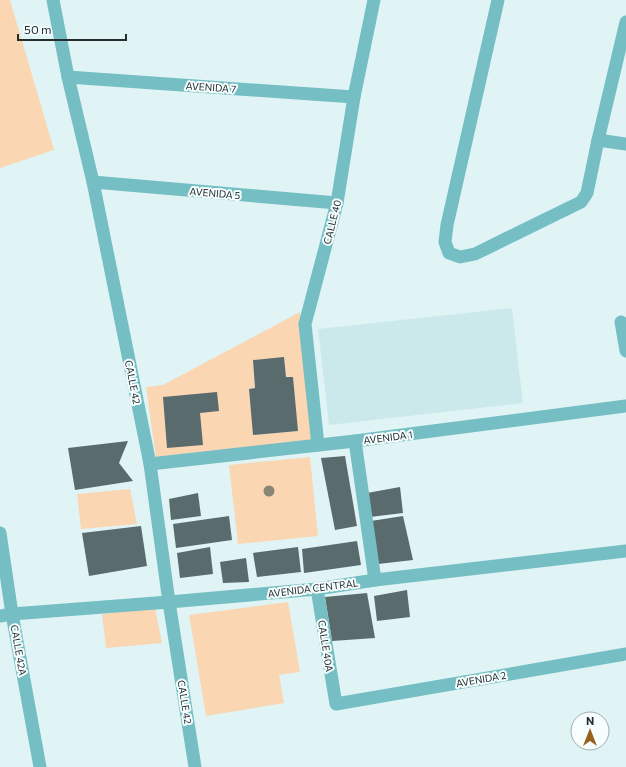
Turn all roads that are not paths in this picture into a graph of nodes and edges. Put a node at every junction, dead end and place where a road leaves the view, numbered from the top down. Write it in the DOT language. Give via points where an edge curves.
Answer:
graph roads {
  1 [pos="53,0"];
  2 [pos="374,0"];
  3 [pos="498,0"];
  4 [pos="626,22"];
  5 [pos="68,77"];
  6 [pos="354,97"];
  7 [pos="598,140"];
  8 [pos="626,144"];
  9 [pos="93,182"];
  10 [pos="337,203"];
  11 [pos="621,322"];
  12 [pos="626,350"];
  13 [pos="626,406"];
  14 [pos="355,441"];
  15 [pos="318,445"];
  16 [pos="150,464"];
  17 [pos="0,533"];
  18 [pos="626,550"];
  19 [pos="374,580"];
  20 [pos="317,589"];
  21 [pos="169,602"];
  22 [pos="6,615"];
  23 [pos="626,654"];
  24 [pos="336,704"];
  25 [pos="40,767"];
  26 [pos="195,767"];
  1 -- 5 [label="street, CALLE 42"];
  2 -- 6 [label="street, CALLE 40"];
  3 -- 7 [label="street" via="447,225 445,242 449,253 460,257 475,254 581,202 586,193"];
  4 -- 7 [label="street"];
  5 -- 6 [label="street, AVENIDA 7"];
  5 -- 9 [label="street, CALLE 42"];
  6 -- 10 [label="street, CALLE 40"];
  7 -- 8 [label="street"];
  9 -- 10 [label="street, AVENIDA 5"];
  9 -- 16 [label="street, CALLE 42"];
  10 -- 15 [label="street, CALLE 40" via="305,324"];
  11 -- 12 [label="street"];
  13 -- 14 [label="street, AVENIDA 1"];
  14 -- 15 [label="street, AVENIDA 1"];
  14 -- 19 [label="street"];
  15 -- 16 [label="street, AVENIDA 1"];
  16 -- 21 [label="street, CALLE 42"];
  17 -- 22 [label="street, CALLE 42A"];
  18 -- 19 [label="street, AVENIDA CENTRAL"];
  19 -- 20 [label="street, AVENIDA CENTRAL"];
  20 -- 21 [label="street, AVENIDA CENTRAL"];
  20 -- 24 [label="street, CALLE 40A"];
  21 -- 22 [label="street, AVENIDA CENTRAL"];
  21 -- 26 [label="street, CALLE 42"];
  22 -- 25 [label="street, CALLE 42A"];
  23 -- 24 [label="street, AVENIDA 2"];
}
